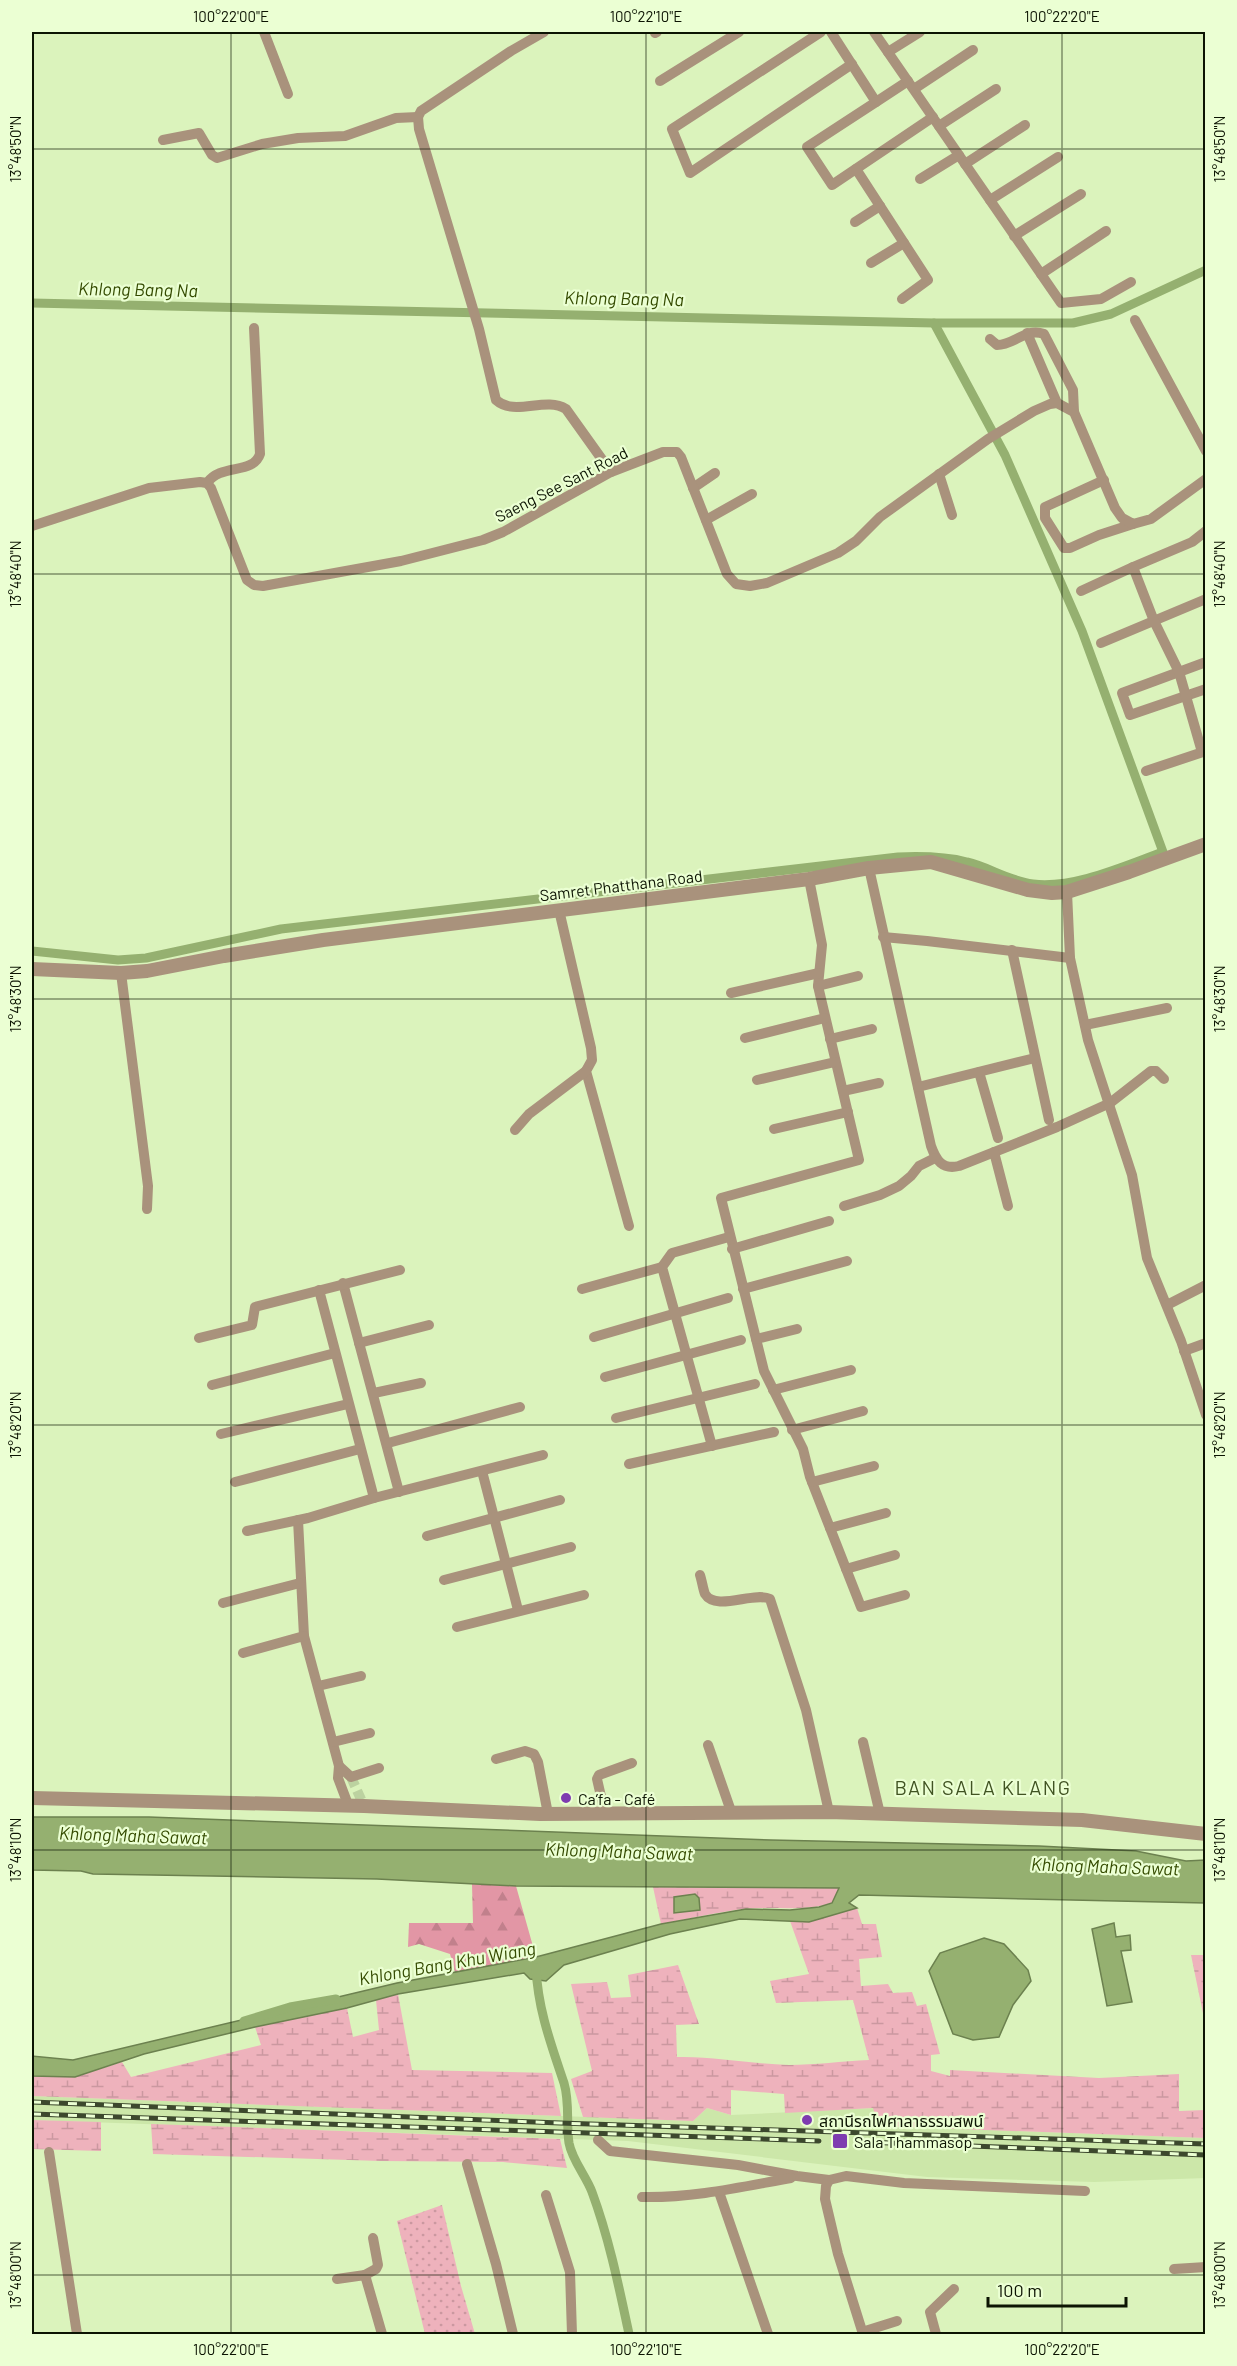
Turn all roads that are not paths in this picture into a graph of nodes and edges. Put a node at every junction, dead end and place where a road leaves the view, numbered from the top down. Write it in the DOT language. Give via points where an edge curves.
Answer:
graph roads {
  1 [pos="264,32"];
  2 [pos="544,32"];
  3 [pos="739,32"];
  4 [pos="821,32"];
  5 [pos="831,32"];
  6 [pos="874,32"];
  7 [pos="920,32"];
  8 [pos="973,50"];
  9 [pos="888,52"];
  10 [pos="852,64"];
  11 [pos="660,81"];
  12 [pos="911,85"];
  13 [pos="996,89"];
  14 [pos="288,94"];
  15 [pos="876,102"];
  16 [pos="418,117"];
  17 [pos="936,121"];
  18 [pos="1025,125"];
  19 [pos="163,140"];
  20 [pos="1058,157"];
  21 [pos="962,160"];
  22 [pos="856,169"];
  23 [pos="920,180"];
  24 [pos="1081,194"];
  25 [pos="990,200"];
  26 [pos="880,206"];
  27 [pos="855,222"];
  28 [pos="1106,231"];
  29 [pos="1014,236"];
  30 [pos="904,243"];
  31 [pos="871,263"];
  32 [pos="1041,274"];
  33 [pos="1131,282"];
  34 [pos="902,299"];
  35 [pos="1135,320"];
  36 [pos="254,328"];
  37 [pos="1027,333"];
  38 [pos="990,339"];
  39 [pos="1057,403"];
  40 [pos="1074,412"];
  41 [pos="1206,451"];
  42 [pos="611,472"];
  43 [pos="715,473"];
  44 [pos="939,474"];
  45 [pos="1104,480"];
  46 [pos="1206,480"];
  47 [pos="207,483"];
  48 [pos="693,488"];
  49 [pos="752,494"];
  50 [pos="952,515"];
  51 [pos="706,520"];
  52 [pos="1133,524"];
  53 [pos="32,526"];
  54 [pos="1206,531"];
  55 [pos="1133,567"];
  56 [pos="1081,591"];
  57 [pos="1206,599"];
  58 [pos="1154,621"];
  59 [pos="1101,643"];
  60 [pos="1206,662"];
  61 [pos="1179,672"];
  62 [pos="1206,689"];
  63 [pos="1186,696"];
  64 [pos="1204,752"];
  65 [pos="1146,771"];
  66 [pos="1206,844"];
  67 [pos="869,868"];
  68 [pos="809,879"];
  69 [pos="1067,892"];
  70 [pos="558,910"];
  71 [pos="883,938"];
  72 [pos="1012,951"];
  73 [pos="1070,958"];
  74 [pos="32,969"];
  75 [pos="122,973"];
  76 [pos="819,973"];
  77 [pos="858,976"];
  78 [pos="818,986"];
  79 [pos="731,993"];
  80 [pos="1167,1008"];
  81 [pos="825,1018"];
  82 [pos="1085,1025"];
  83 [pos="872,1029"];
  84 [pos="745,1038"];
  85 [pos="830,1039"];
  86 [pos="1035,1058"];
  87 [pos="836,1062"];
  88 [pos="586,1071"];
  89 [pos="979,1072"];
  90 [pos="1164,1079"];
  91 [pos="757,1080"];
  92 [pos="879,1083"];
  93 [pos="918,1087"];
  94 [pos="843,1091"];
  95 [pos="1110,1103"];
  96 [pos="848,1112"];
  97 [pos="1049,1120"];
  98 [pos="774,1129"];
  99 [pos="514,1130"];
  100 [pos="998,1138"];
  101 [pos="994,1152"];
  102 [pos="935,1158"];
  103 [pos="844,1206"];
  104 [pos="1008,1206"];
  105 [pos="147,1209"];
  106 [pos="829,1221"];
  107 [pos="629,1226"];
  108 [pos="729,1237"];
  109 [pos="732,1249"];
  110 [pos="847,1262"];
  111 [pos="662,1267"];
  112 [pos="400,1270"];
  113 [pos="343,1284"];
  114 [pos="1206,1285"];
  115 [pos="582,1289"];
  116 [pos="743,1289"];
  117 [pos="319,1290"];
  118 [pos="729,1298"];
  119 [pos="1167,1305"];
  120 [pos="675,1312"];
  121 [pos="429,1325"];
  122 [pos="797,1329"];
  123 [pos="594,1337"];
  124 [pos="199,1338"];
  125 [pos="756,1339"];
  126 [pos="741,1340"];
  127 [pos="359,1343"];
  128 [pos="1206,1343"];
  129 [pos="1184,1351"];
  130 [pos="335,1353"];
  131 [pos="686,1354"];
  132 [pos="851,1370"];
  133 [pos="605,1377"];
  134 [pos="421,1383"];
  135 [pos="754,1384"];
  136 [pos="212,1385"];
  137 [pos="773,1390"];
  138 [pos="374,1393"];
  139 [pos="699,1397"];
  140 [pos="348,1404"];
  141 [pos="520,1407"];
  142 [pos="1204,1408"];
  143 [pos="863,1411"];
  144 [pos="616,1418"];
  145 [pos="792,1430"];
  146 [pos="774,1432"];
  147 [pos="221,1434"];
  148 [pos="387,1443"];
  149 [pos="712,1446"];
  150 [pos="360,1449"];
  151 [pos="543,1455"];
  152 [pos="629,1464"];
  153 [pos="874,1466"];
  154 [pos="482,1471"];
  155 [pos="235,1482"];
  156 [pos="812,1482"];
  157 [pos="399,1492"];
  158 [pos="374,1498"];
  159 [pos="560,1500"];
  160 [pos="886,1513"];
  161 [pos="494,1517"];
  162 [pos="298,1520"];
  163 [pos="830,1528"];
  164 [pos="247,1531"];
  165 [pos="427,1536"];
  166 [pos="571,1547"];
  167 [pos="896,1555"];
  168 [pos="506,1564"];
  169 [pos="846,1569"];
  170 [pos="700,1575"];
  171 [pos="444,1580"];
  172 [pos="300,1583"];
  173 [pos="584,1595"];
  174 [pos="905,1595"];
  175 [pos="223,1604"];
  176 [pos="518,1610"];
  177 [pos="457,1627"];
  178 [pos="304,1636"];
  179 [pos="243,1653"];
  180 [pos="361,1676"];
  181 [pos="318,1686"];
  182 [pos="370,1732"];
  183 [pos="333,1742"];
  184 [pos="863,1742"];
  185 [pos="708,1745"];
  186 [pos="496,1759"];
  187 [pos="632,1763"];
  188 [pos="339,1766"];
  189 [pos="379,1768"];
  190 [pos="32,1798"];
  191 [pos="349,1807"];
  192 [pos="829,1812"];
  193 [pos="548,1814"];
  194 [pos="605,1814"];
  195 [pos="732,1814"];
  196 [pos="880,1814"];
  197 [pos="1206,1834"];
  198 [pos="598,2140"];
  199 [pos="49,2152"];
  200 [pos="467,2164"];
  201 [pos="797,2176"];
  202 [pos="829,2180"];
  203 [pos="1085,2191"];
  204 [pos="719,2192"];
  205 [pos="546,2195"];
  206 [pos="642,2197"];
  207 [pos="373,2238"];
  208 [pos="1206,2267"];
  209 [pos="1174,2269"];
  210 [pos="365,2275"];
  211 [pos="337,2278"];
  212 [pos="954,2289"];
  213 [pos="897,2321"];
  214 [pos="862,2333"];
  215 [pos="77,2334"];
  216 [pos="382,2334"];
  217 [pos="513,2334"];
  218 [pos="572,2334"];
  219 [pos="768,2334"];
  220 [pos="936,2334"];
  1 -- 14 [label="street"];
  2 -- 16 [label="street"];
  3 -- 11 [label="street"];
  4 -- 10 [label="street" via="672,129 690,173"];
  5 -- 10 [label="street"];
  6 -- 9 [label="street"];
  7 -- 9 [label="street"];
  8 -- 12 [label="street"];
  9 -- 12 [label="street"];
  10 -- 15 [label="street"];
  12 -- 15 [label="street"];
  12 -- 17 [label="street"];
  13 -- 17 [label="street"];
  15 -- 22 [label="street" via="807,147 832,185"];
  16 -- 19 [label="street" via="396,118 345,136 261,144 217,158 199,133"];
  16 -- 42 [label="street" via="496,400 501,405 550,404 566,409"];
  17 -- 21 [label="street"];
  17 -- 22 [label="street"];
  18 -- 21 [label="street"];
  20 -- 25 [label="street"];
  21 -- 23 [label="street"];
  21 -- 25 [label="street"];
  22 -- 26 [label="street"];
  24 -- 29 [label="street"];
  25 -- 29 [label="street"];
  26 -- 27 [label="street"];
  26 -- 30 [label="street"];
  28 -- 32 [label="street"];
  29 -- 32 [label="street"];
  30 -- 31 [label="street"];
  30 -- 34 [label="street" via="928,280"];
  32 -- 33 [label="street" via="1061,303 1101,299"];
  35 -- 41 [label="street"];
  36 -- 47 [label="street" via="260,454 252,465 216,473"];
  37 -- 38 [label="street" via="1010,344 997,345"];
  37 -- 39 [label="street"];
  37 -- 40 [label="street" via="1044,334 1073,390"];
  39 -- 40 [label="street"];
  39 -- 44 [label="street, Saeng See Sant Road" via="1034,411"];
  40 -- 45 [label="street"];
  42 -- 47 [label="street, Saeng See Sant Road" via="483,540 401,561 257,586 247,580"];
  42 -- 48 [label="street, Saeng See Sant Road" via="655,454 677,452"];
  43 -- 48 [label="street"];
  44 -- 50 [label="street"];
  44 -- 51 [label="street, Saeng See Sant Road" via="838,553 767,583 736,584 727,574"];
  45 -- 52 [label="street" via="1115,508"];
  45 -- 52 [label="street" via="1043,509 1064,548"];
  46 -- 52 [label="street" via="1151,519"];
  47 -- 53 [label="street" via="149,488"];
  48 -- 51 [label="street, Saeng See Sant Road"];
  49 -- 51 [label="street"];
  54 -- 55 [label="street" via="1192,542"];
  55 -- 56 [label="street"];
  55 -- 58 [label="street"];
  57 -- 58 [label="street"];
  58 -- 59 [label="street"];
  58 -- 61 [label="street"];
  60 -- 61 [label="street"];
  61 -- 63 [label="street"];
  61 -- 63 [label="street" via="1122,693 1130,715"];
  62 -- 63 [label="street"];
  63 -- 64 [label="street"];
  64 -- 65 [label="street"];
  66 -- 69 [label="street, Samret Phatthana Road"];
  67 -- 68 [label="street, Samret Phatthana Road"];
  67 -- 69 [label="street, Samret Phatthana Road" via="931,862 1028,890"];
  67 -- 71 [label="street"];
  68 -- 70 [label="street, Samret Phatthana Road"];
  68 -- 76 [label="street" via="822,945"];
  69 -- 73 [label="street"];
  70 -- 75 [label="street, Samret Phatthana Road" via="323,940"];
  70 -- 88 [label="street" via="591,1048 592,1060"];
  71 -- 72 [label="street"];
  71 -- 93 [label="street"];
  72 -- 73 [label="street"];
  72 -- 86 [label="street"];
  73 -- 82 [label="street"];
  74 -- 75 [label="street, Samret Phatthana Road"];
  75 -- 105 [label="street" via="148,1186"];
  76 -- 78 [label="street"];
  76 -- 79 [label="street"];
  77 -- 78 [label="street"];
  78 -- 81 [label="street"];
  80 -- 82 [label="street"];
  81 -- 84 [label="street"];
  81 -- 85 [label="street"];
  82 -- 95 [label="street"];
  83 -- 85 [label="street"];
  85 -- 87 [label="street"];
  86 -- 89 [label="street"];
  86 -- 97 [label="street"];
  87 -- 91 [label="street"];
  87 -- 94 [label="street"];
  88 -- 99 [label="street"];
  88 -- 107 [label="street"];
  89 -- 93 [label="street"];
  89 -- 100 [label="street"];
  90 -- 95 [label="street" via="1152,1071"];
  92 -- 94 [label="street"];
  93 -- 102 [label="street"];
  94 -- 96 [label="street"];
  95 -- 101 [label="street"];
  95 -- 119 [label="street" via="1132,1175 1148,1258"];
  96 -- 98 [label="street"];
  96 -- 108 [label="street" via="859,1160 721,1198"];
  101 -- 102 [label="street" via="951,1168"];
  101 -- 104 [label="street"];
  102 -- 103 [label="street" via="919,1166 899,1186"];
  106 -- 109 [label="street"];
  108 -- 109 [label="street"];
  108 -- 111 [label="street" via="672,1253"];
  109 -- 116 [label="street"];
  110 -- 116 [label="street"];
  111 -- 115 [label="street"];
  111 -- 120 [label="street"];
  112 -- 113 [label="street"];
  113 -- 117 [label="street"];
  113 -- 127 [label="street"];
  114 -- 119 [label="street"];
  116 -- 125 [label="street"];
  117 -- 124 [label="street" via="255,1307 252,1325"];
  117 -- 130 [label="street"];
  118 -- 120 [label="street"];
  119 -- 129 [label="street"];
  120 -- 123 [label="street"];
  120 -- 131 [label="street"];
  121 -- 127 [label="street"];
  122 -- 125 [label="street"];
  125 -- 137 [label="street"];
  126 -- 131 [label="street"];
  127 -- 138 [label="street"];
  128 -- 129 [label="street"];
  129 -- 142 [label="street"];
  130 -- 136 [label="street"];
  130 -- 140 [label="street"];
  131 -- 133 [label="street"];
  131 -- 139 [label="street"];
  132 -- 137 [label="street"];
  134 -- 138 [label="street"];
  135 -- 139 [label="street"];
  137 -- 145 [label="street"];
  138 -- 148 [label="street"];
  139 -- 144 [label="street"];
  139 -- 149 [label="street"];
  140 -- 147 [label="street"];
  140 -- 150 [label="street"];
  141 -- 148 [label="street"];
  143 -- 145 [label="street"];
  145 -- 156 [label="street" via="803,1449"];
  146 -- 149 [label="street"];
  148 -- 157 [label="street"];
  149 -- 152 [label="street"];
  150 -- 155 [label="street"];
  150 -- 158 [label="street"];
  151 -- 154 [label="street"];
  153 -- 156 [label="street"];
  154 -- 157 [label="street"];
  154 -- 161 [label="street"];
  156 -- 163 [label="street"];
  157 -- 158 [label="street"];
  158 -- 162 [label="street"];
  159 -- 161 [label="street"];
  160 -- 163 [label="street"];
  161 -- 165 [label="street"];
  161 -- 168 [label="street"];
  162 -- 164 [label="street"];
  162 -- 172 [label="street"];
  163 -- 169 [label="street"];
  166 -- 168 [label="street"];
  167 -- 169 [label="street"];
  168 -- 171 [label="street"];
  168 -- 176 [label="street"];
  169 -- 174 [label="street" via="861,1607"];
  170 -- 192 [label="street" via="711,1599 770,1599 806,1710"];
  172 -- 175 [label="street"];
  172 -- 178 [label="street"];
  173 -- 176 [label="street"];
  176 -- 177 [label="street"];
  178 -- 179 [label="street"];
  178 -- 181 [label="street"];
  180 -- 181 [label="street"];
  181 -- 183 [label="street"];
  182 -- 183 [label="street"];
  183 -- 188 [label="street"];
  184 -- 196 [label="street"];
  185 -- 195 [label="street"];
  186 -- 193 [label="street" via="525,1751 534,1754"];
  187 -- 194 [label="street" via="599,1775"];
  188 -- 189 [label="street" via="351,1777"];
  188 -- 191 [label="street" via="338,1778"];
  190 -- 191 [label="street"];
  191 -- 193 [label="street"];
  192 -- 195 [label="street"];
  192 -- 196 [label="street"];
  193 -- 194 [label="street"];
  194 -- 195 [label="street"];
  196 -- 197 [label="street" via="1082,1820"];
  198 -- 201 [label="street" via="610,2151 738,2165"];
  199 -- 215 [label="street"];
  200 -- 217 [label="street"];
  201 -- 202 [label="street"];
  201 -- 204 [label="street"];
  202 -- 203 [label="street" via="846,2176 904,2183"];
  202 -- 214 [label="street" via="825,2199"];
  204 -- 206 [label="street" via="677,2198"];
  204 -- 219 [label="street"];
  205 -- 218 [label="street" via="570,2272"];
  207 -- 210 [label="street" via="378,2265"];
  208 -- 209 [label="street"];
  210 -- 211 [label="street"];
  210 -- 216 [label="street"];
  212 -- 220 [label="street" via="930,2312"];
  213 -- 214 [label="street"];
}
